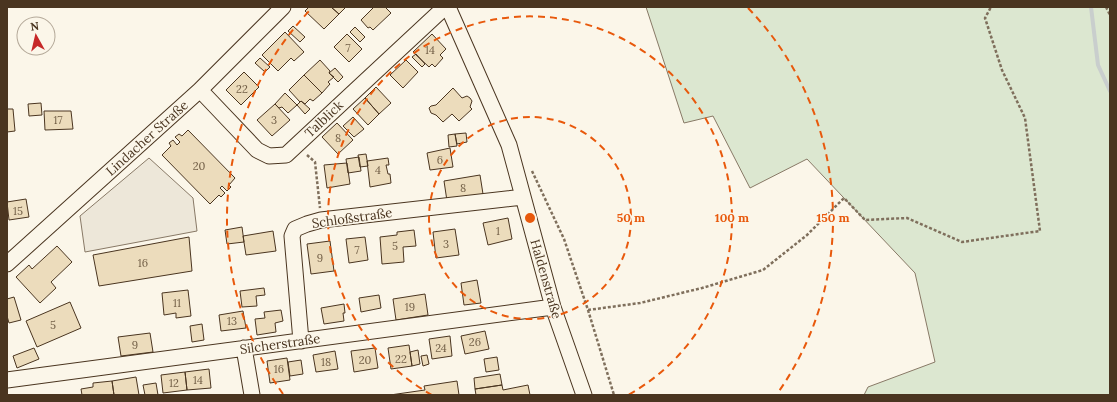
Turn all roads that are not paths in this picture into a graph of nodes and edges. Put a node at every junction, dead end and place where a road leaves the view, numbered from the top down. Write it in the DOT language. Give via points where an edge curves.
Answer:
graph roads {
  1 [pos="283,7"];
  2 [pos="445,7"];
  3 [pos="448,7"];
  4 [pos="200,90"];
  5 [pos="523,197"];
  6 [pos="7,264"];
  7 [pos="553,307"];
  8 [pos="301,341"];
  9 [pos="244,348"];
  10 [pos="7,380"];
  11 [pos="252,395"];
  12 [pos="584,395"];
  1 -- 4 [label="street, Lindacher Straße"];
  2 -- 4 [label="street, Talblick" via="286,156 269,156 257,150"];
  3 -- 5 [label="street, Haldenstraße" via="509,145"];
  4 -- 6 [label="street, Lindacher Straße"];
  5 -- 7 [label="street, Haldenstraße"];
  5 -- 8 [label="street, Schloßstraße" via="321,220 295,229 292,236"];
  7 -- 8 [label="street, Silcherstraße"];
  7 -- 12 [label="street, Haldenstraße"];
  8 -- 9 [label="street, Silcherstraße"];
  9 -- 10 [label="street, Silcherstraße"];
  9 -- 11 [label="street"];
}
